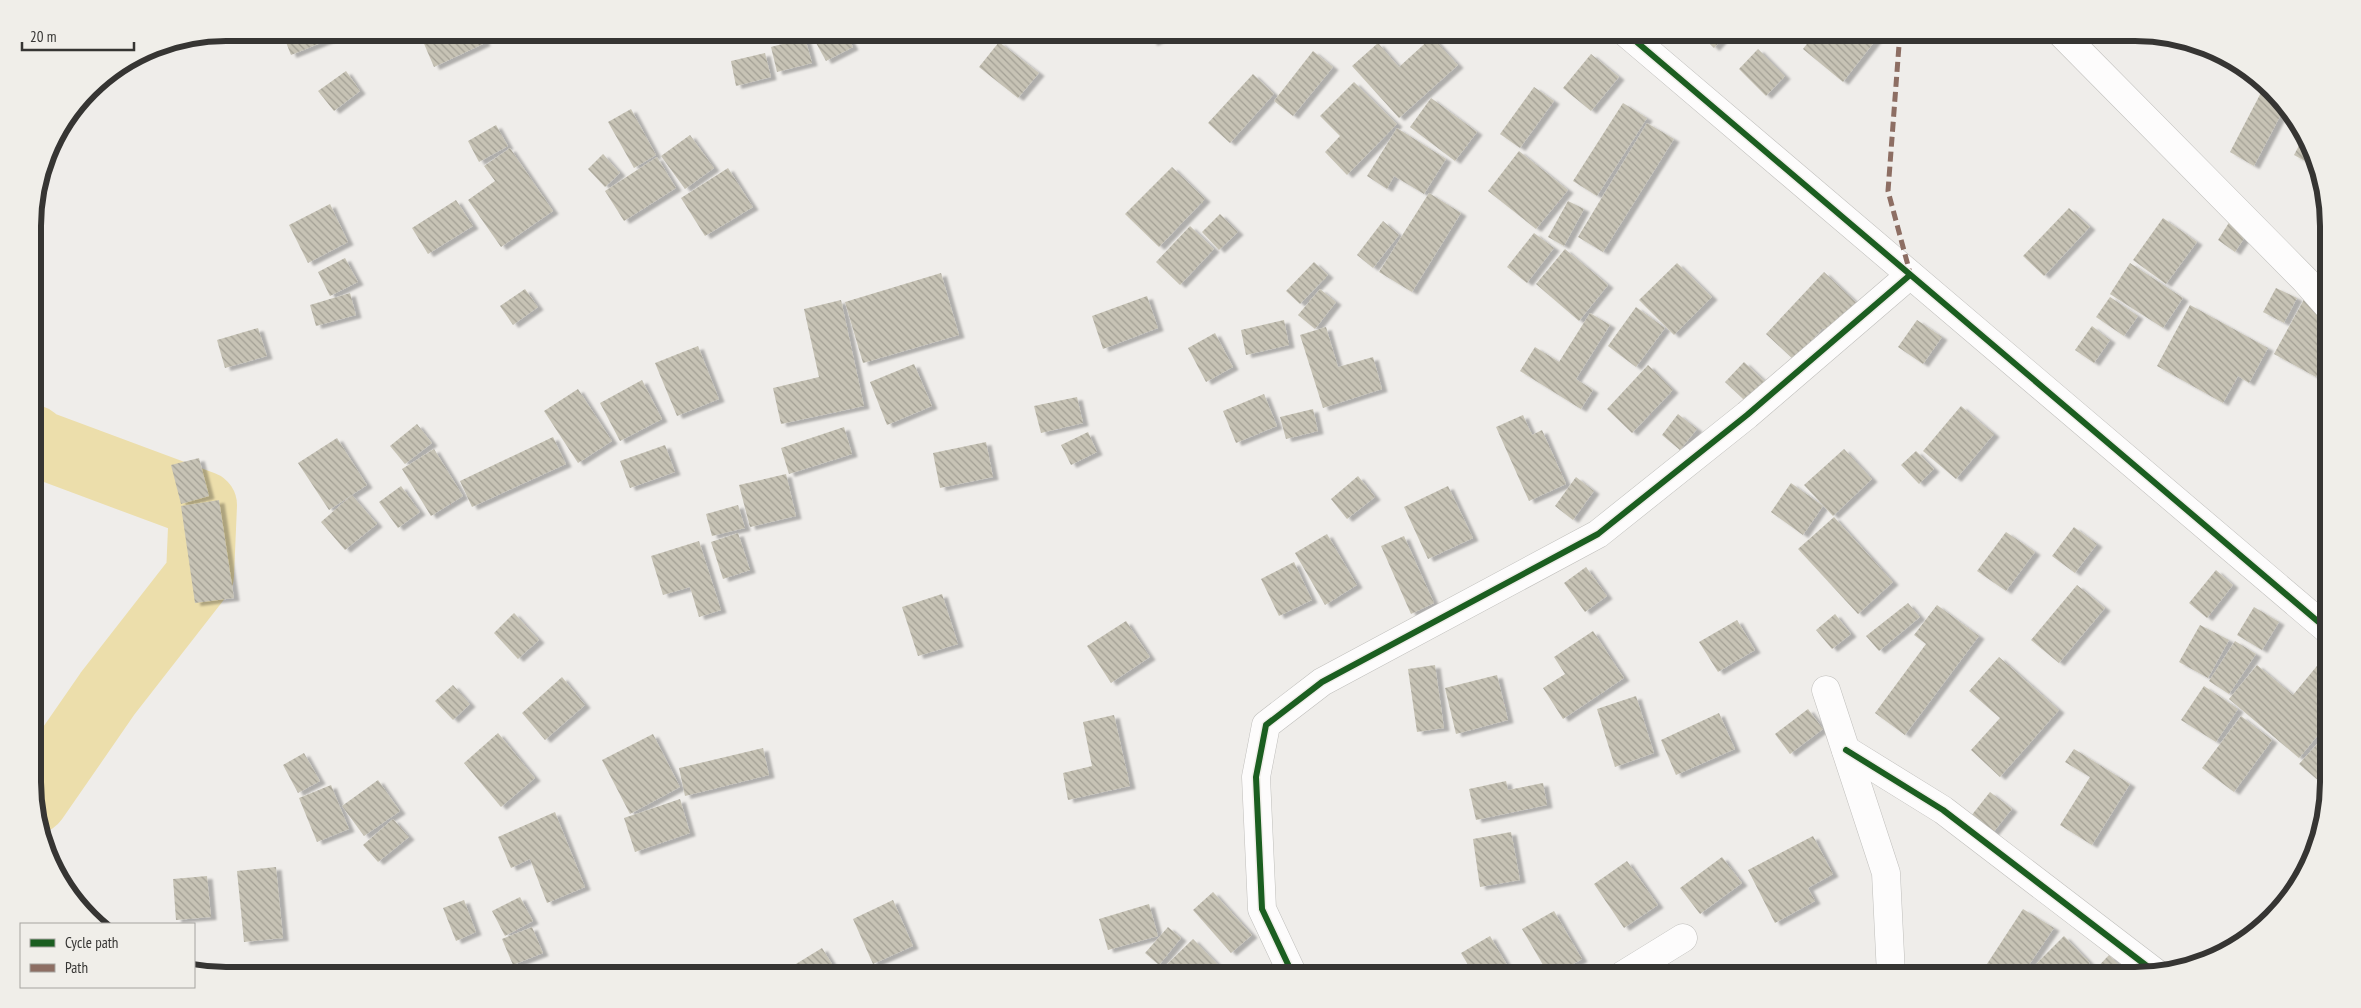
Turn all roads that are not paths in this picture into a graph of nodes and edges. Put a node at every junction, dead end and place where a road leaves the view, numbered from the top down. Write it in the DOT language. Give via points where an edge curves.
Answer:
graph roads {
  1 [pos="1636,41"];
  2 [pos="2069,41"];
  3 [pos="1910,275"];
  4 [pos="2320,296"];
  5 [pos="2320,623"];
  6 [pos="1826,690"];
  7 [pos="1846,750"];
  8 [pos="1683,938"];
  9 [pos="2147,966"];
  10 [pos="1289,967"];
  11 [pos="1636,967"];
  12 [pos="1891,967"];
  1 -- 3 [label="street"];
  2 -- 4 [label="street"];
  3 -- 5 [label="street"];
  3 -- 10 [label="street" via="1747,415 1598,534 1322,682 1266,726 1256,777 1262,909"];
  6 -- 7 [label="street"];
  7 -- 9 [label="street" via="1943,810"];
  7 -- 12 [label="street" via="1886,873"];
  8 -- 11 [label="street"];
}
